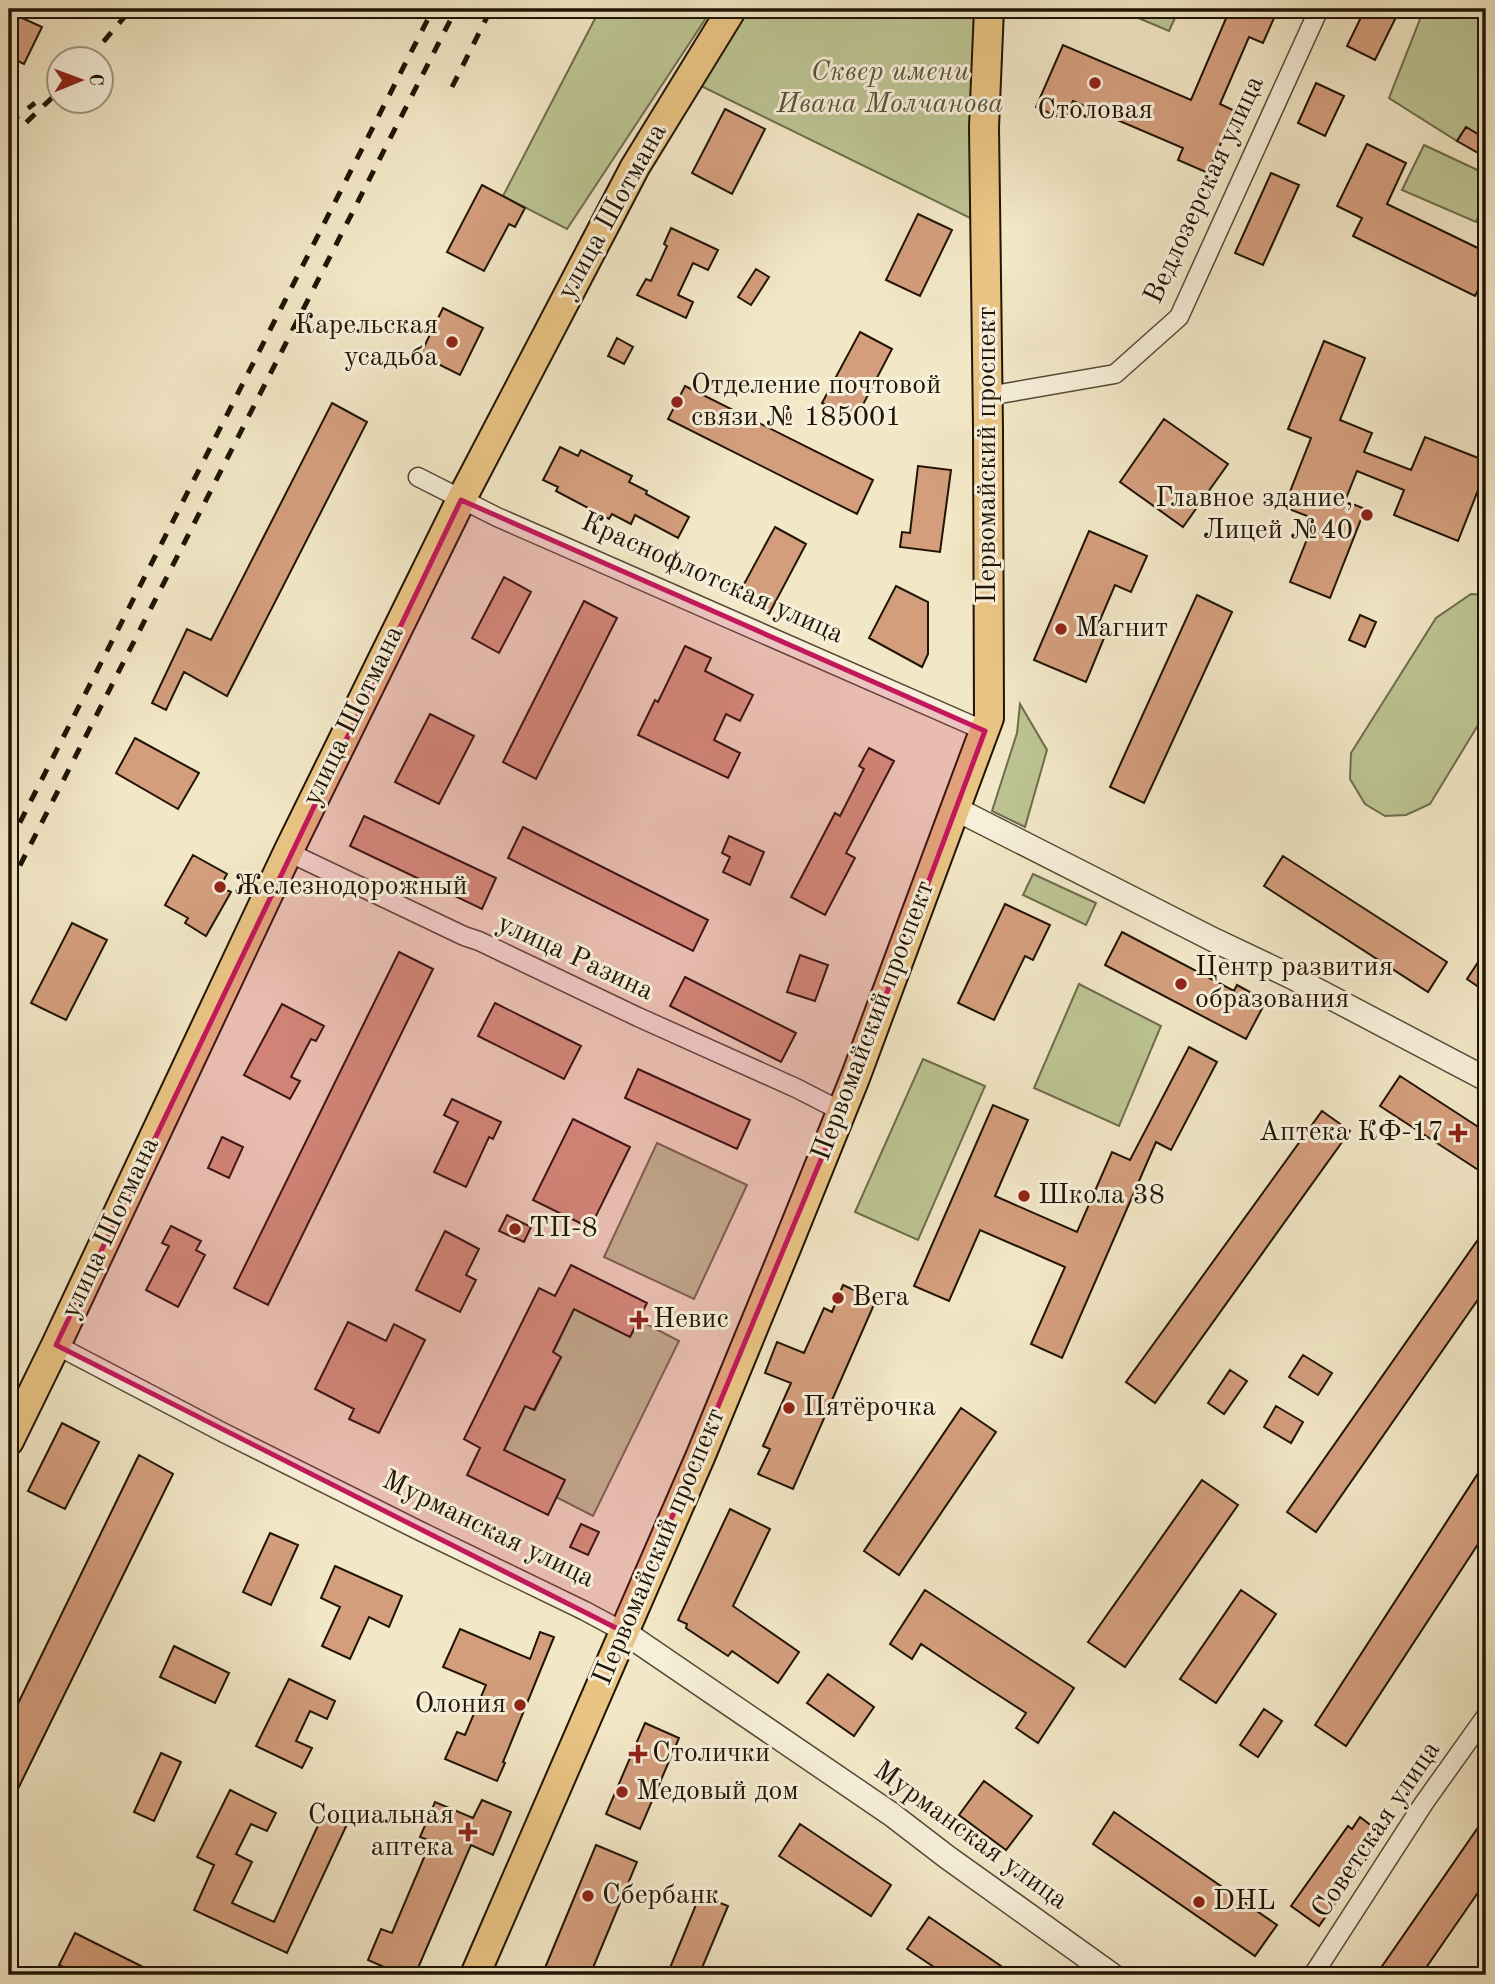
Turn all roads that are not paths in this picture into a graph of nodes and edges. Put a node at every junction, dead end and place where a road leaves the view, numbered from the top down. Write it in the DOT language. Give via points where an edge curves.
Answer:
graph roads {
  1 [pos="732,9"];
  2 [pos="989,9"];
  3 [pos="1319,9"];
  4 [pos="988,396"];
  5 [pos="418,477"];
  6 [pos="461,500"];
  7 [pos="985,732"];
  8 [pos="954,808"];
  9 [pos="288,852"];
  10 [pos="1486,1079"];
  11 [pos="841,1111"];
  12 [pos="55,1345"];
  13 [pos="9,1441"];
  14 [pos="624,1632"];
  15 [pos="1486,1716"];
  16 [pos="475,1975"];
  17 [pos="1112,1975"];
  18 [pos="1313,1975"];
  1 -- 6 [label="main road, улица Шотмана" via="635,167"];
  2 -- 4 [label="main road, Первомайский проспект" via="984,127"];
  3 -- 4 [label="street, Ведлозерская улица" via="1179,317 1115,374"];
  4 -- 7 [label="main road, Первомайский проспект" via="989,718"];
  5 -- 6 [label="street, Краснофлотская улица"];
  6 -- 7 [label="street, Краснофлотская улица"];
  6 -- 9 [label="main road, улица Шотмана"];
  7 -- 8 [label="main road, Первомайский проспект"];
  8 -- 10 [label="street"];
  8 -- 11 [label="main road, Первомайский проспект"];
  9 -- 11 [label="street, улица Разина"];
  9 -- 12 [label="main road, улица Шотмана"];
  11 -- 14 [label="main road, Первомайский проспект"];
  12 -- 13 [label="main road, улица Шотмана"];
  12 -- 14 [label="street, Мурманская улица"];
  14 -- 16 [label="main road, Первомайский проспект"];
  14 -- 17 [label="street, Мурманская улица" via="891,1814"];
  15 -- 18 [label="street, Советская улица" via="1423,1802"];
}
